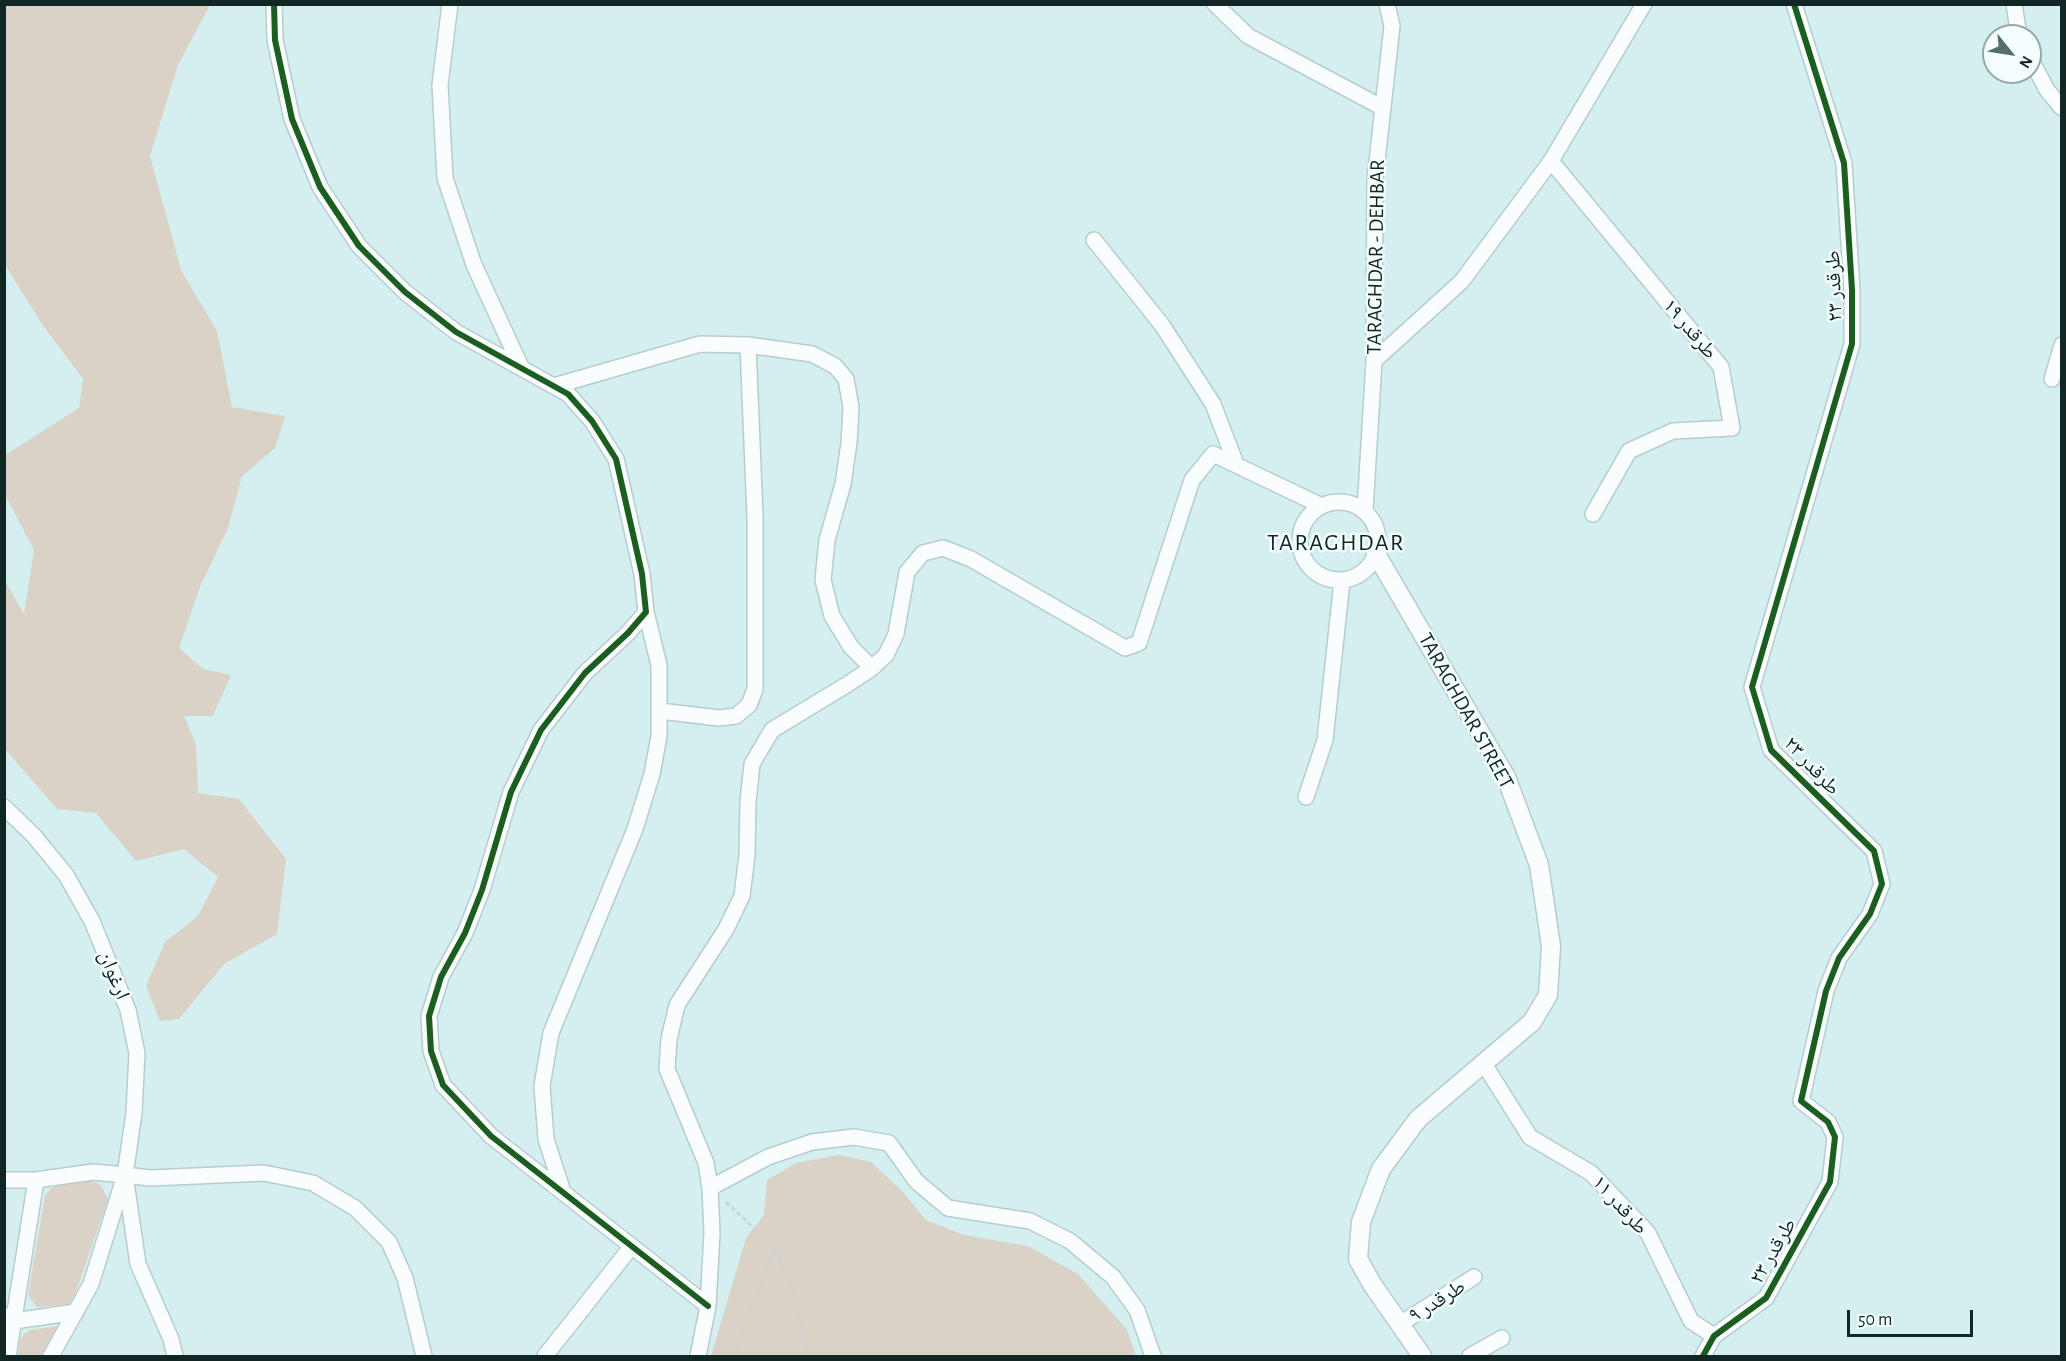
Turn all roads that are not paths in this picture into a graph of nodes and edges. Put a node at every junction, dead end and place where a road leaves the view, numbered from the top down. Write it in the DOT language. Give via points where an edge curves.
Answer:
graph roads {
  1 [pos="274,4"];
  2 [pos="450,4"];
  3 [pos="1215,4"];
  4 [pos="1387,4"];
  5 [pos="1644,4"];
  6 [pos="1794,4"];
  7 [pos="2014,4"];
  8 [pos="2017,24"];
  9 [pos="2042,81"];
  10 [pos="1383,108"];
  11 [pos="2061,108"];
  12 [pos="1551,161"];
  13 [pos="1094,240"];
  14 [pos="748,345"];
  15 [pos="2061,345"];
  16 [pos="1374,361"];
  17 [pos="521,367"];
  18 [pos="2052,379"];
  19 [pos="554,386"];
  20 [pos="1236,464"];
  21 [pos="1322,506"];
  22 [pos="1365,511"];
  23 [pos="1593,514"];
  24 [pos="1377,554"];
  25 [pos="1342,581"];
  26 [pos="646,612"];
  27 [pos="872,668"];
  28 [pos="660,711"];
  29 [pos="1306,797"];
  30 [pos="4,807"];
  31 [pos="1484,1064"];
  32 [pos="125,1175"];
  33 [pos="4,1180"];
  34 [pos="36,1180"];
  35 [pos="711,1188"];
  36 [pos="564,1192"];
  37 [pos="632,1246"];
  38 [pos="1474,1277"];
  39 [pos="708,1306"];
  40 [pos="76,1312"];
  41 [pos="9,1318"];
  42 [pos="1400,1324"];
  43 [pos="1714,1336"];
  44 [pos="1502,1338"];
  45 [pos="8,1356"];
  46 [pos="51,1356"];
  47 [pos="175,1356"];
  48 [pos="424,1356"];
  49 [pos="545,1356"];
  50 [pos="698,1356"];
  51 [pos="1153,1356"];
  52 [pos="1422,1356"];
  53 [pos="1470,1356"];
  54 [pos="1703,1356"];
  1 -- 17 [label="street" via="274,40 292,119 320,187 360,246 405,292 456,332"];
  2 -- 17 [label="street" via="440,85 445,178 474,265"];
  3 -- 10 [label="street" via="1248,36"];
  4 -- 10 [label="street, TARAGHDAR - DEHBAR" via="1392,26"];
  5 -- 12 [label="street"];
  6 -- 43 [label="street, طرقدر ۲۳" via="1844,163 1852,344 1752,687 1771,750 1874,851 1882,884 1870,914 1839,958 1826,991 1801,1101 1828,1122 1835,1137 1830,1182 1766,1298"];
  7 -- 8 [label="street"];
  9 -- 11 [label="street"];
  10 -- 16 [label="street, TARAGHDAR - DEHBAR" via="1375,179"];
  12 -- 16 [label="street" via="1462,281"];
  12 -- 23 [label="street, طرقدر ۱۹" via="1721,367 1732,428 1673,431 1629,451"];
  13 -- 20 [label="street" via="1162,325 1213,404"];
  14 -- 19 [label="street" via="700,344"];
  14 -- 27 [label="street" via="812,354 835,366 846,378 851,407 849,443 843,484 827,540 823,580 832,616 851,647"];
  14 -- 28 [label="street" via="755,516 755,689 749,705 736,716"];
  15 -- 18 [label="street"];
  16 -- 22 [label="street, TARAGHDAR - DEHBAR"];
  17 -- 19 [label="street"];
  19 -- 26 [label="street" via="568,394 592,421 616,459 642,573"];
  20 -- 21 [label="street"];
  20 -- 27 [label="street" via="1213,454 1192,480 1139,643 1125,648 971,559 943,548 923,553 908,572 896,634 886,654"];
  21 -- 22 [label="street" via="1337,502"];
  21 -- 25 [label="street" via="1309,515 1300,544 1313,571 1326,579"];
  22 -- 24 [label="street" via="1378,538"];
  24 -- 25 [label="street" via="1357,577"];
  24 -- 31 [label="street, TARAGHDAR STREET" via="1506,777 1539,865 1551,946 1548,995 1532,1022"];
  25 -- 29 [label="street" via="1325,740"];
  26 -- 28 [label="street" via="659,665"];
  26 -- 36 [label="street" via="585,673 541,730 511,792 482,890 441,977 429,1016 431,1051 443,1084 491,1136"];
  27 -- 35 [label="street" via="772,730 752,764 742,896 726,929 677,1005 666,1069 706,1163"];
  28 -- 36 [label="street" via="652,774 635,829 551,1033 542,1086 546,1139"];
  30 -- 32 [label="street, ارغوان" via="66,875 92,921 128,1010 137,1053"];
  31 -- 42 [label="street, TARAGHDAR STREET" via="1418,1119 1381,1169 1361,1222 1358,1258"];
  31 -- 43 [label="street, طرقدر ۱۱" via="1530,1137 1591,1173 1648,1233 1691,1321"];
  32 -- 34 [label="street" via="93,1172"];
  32 -- 40 [label="street" via="91,1284"];
  32 -- 47 [label="street" via="138,1264"];
  32 -- 48 [label="street" via="150,1178 264,1173 313,1183 355,1208 389,1242 405,1278"];
  33 -- 34 [label="street"];
  34 -- 41 [label="street"];
  35 -- 39 [label="street"];
  35 -- 51 [label="street" via="768,1157 812,1142 854,1137 889,1143 916,1180 948,1208 1030,1221 1070,1241 1113,1277 1137,1310"];
  36 -- 37 [label="street"];
  37 -- 39 [label="street"];
  37 -- 49 [label="street"];
  38 -- 42 [label="street, طرقدر ۹"];
  39 -- 50 [label="street"];
  40 -- 41 [label="street"];
  40 -- 46 [label="street"];
  41 -- 45 [label="street"];
  42 -- 52 [label="street, TARAGHDAR STREET"];
  43 -- 54 [label="street"];
  44 -- 53 [label="street"];
}
